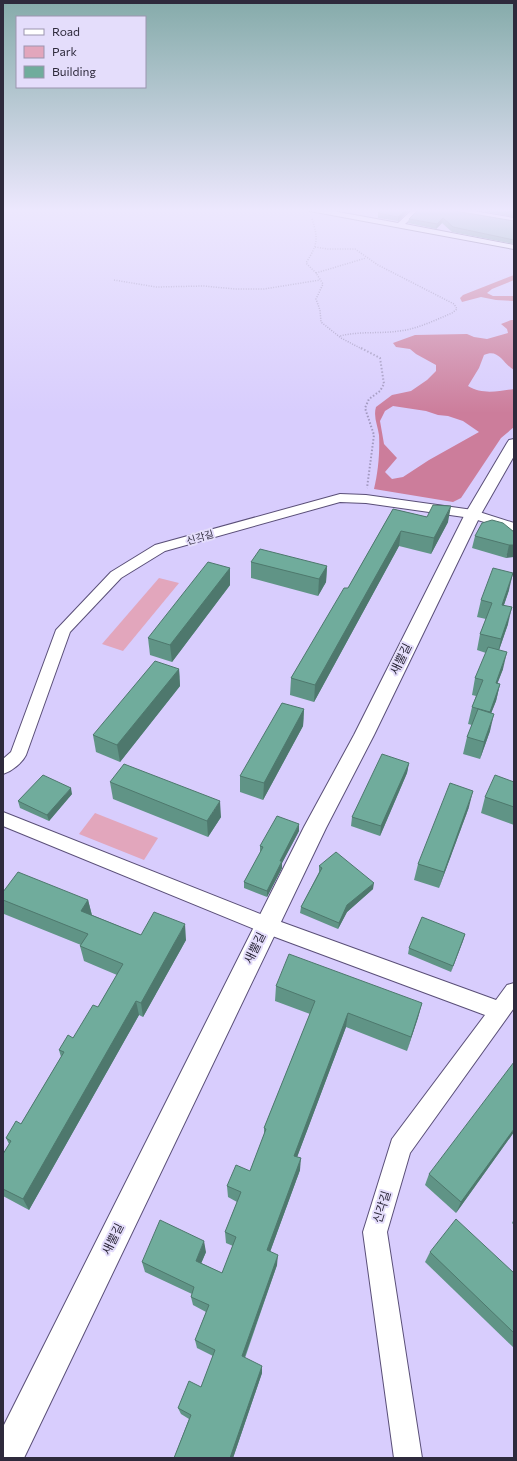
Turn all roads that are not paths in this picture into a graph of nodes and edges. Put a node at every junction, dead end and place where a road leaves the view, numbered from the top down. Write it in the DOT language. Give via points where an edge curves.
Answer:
graph roads {
  1 [pos="514,443"];
  2 [pos="473,514"];
  3 [pos="514,527"];
  4 [pos="3,768"];
  5 [pos="3,818"];
  6 [pos="266,925"];
  7 [pos="514,992"];
  8 [pos="500,1011"];
  9 [pos="6,1458"];
  10 [pos="408,1458"];
  1 -- 2 [label="street, 새뿔길"];
  2 -- 3 [label="street, 신각길"];
  2 -- 4 [label="street, 신각길" via="366,499 340,498 160,548 116,575 63,630 18,755"];
  2 -- 6 [label="street, 새뿔길" via="364,735"];
  5 -- 6 [label="street"];
  6 -- 8 [label="street"];
  6 -- 9 [label="street, 새뿔길"];
  7 -- 8 [label="street, 신각길"];
  8 -- 10 [label="street, 신각길" via="400,1147 375,1232"];
}
